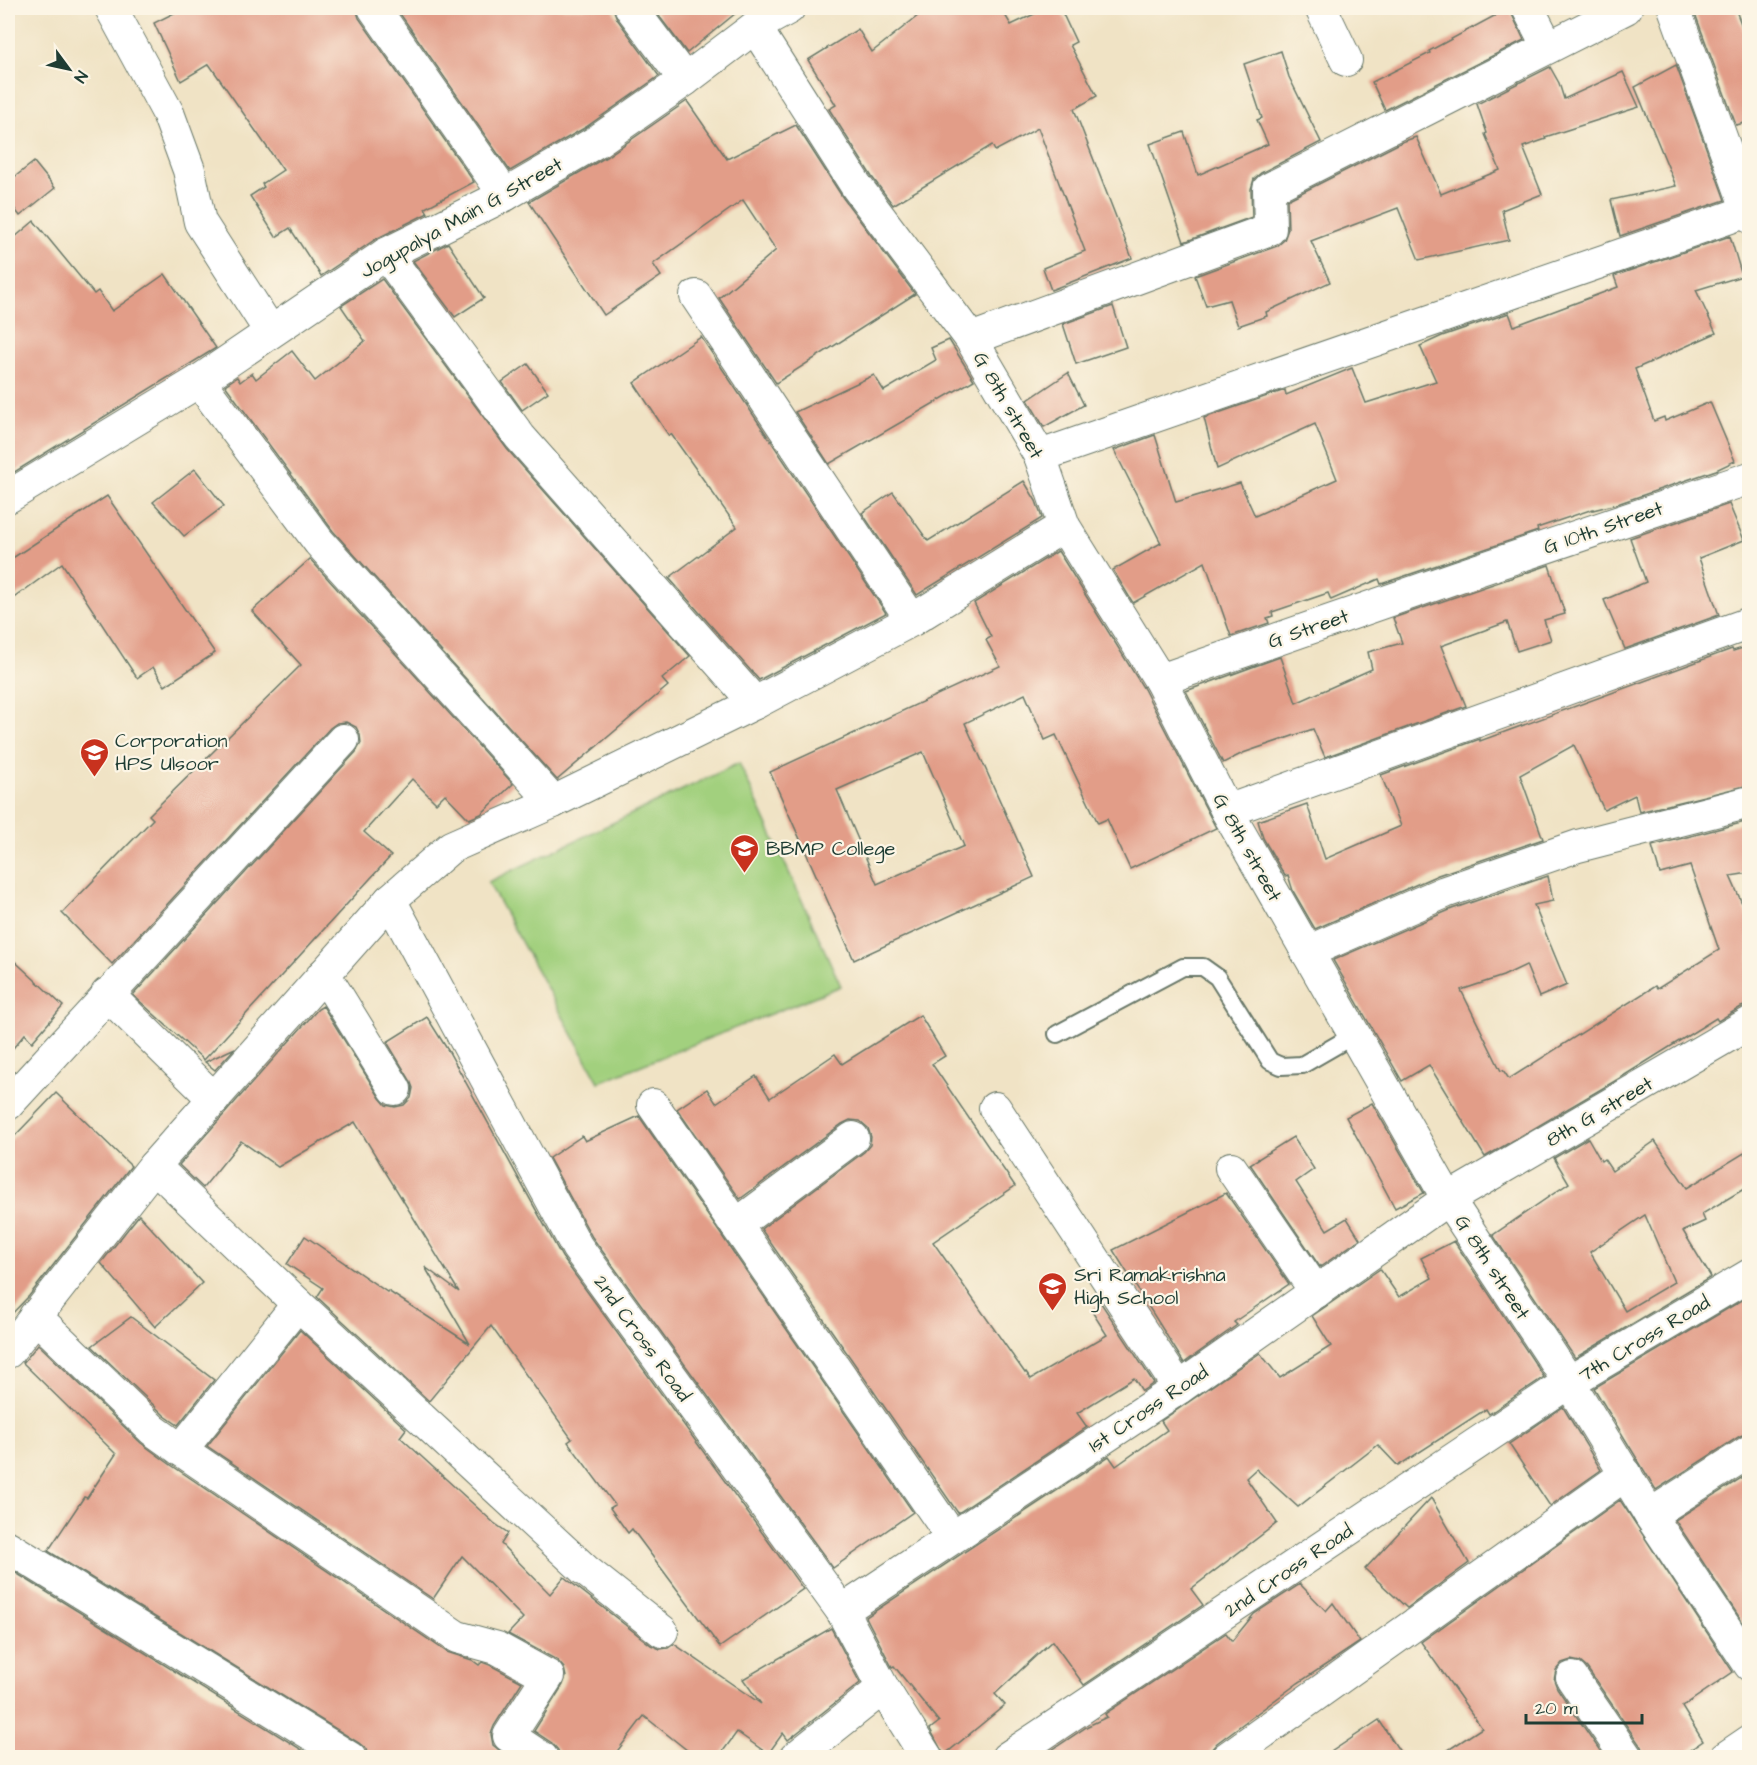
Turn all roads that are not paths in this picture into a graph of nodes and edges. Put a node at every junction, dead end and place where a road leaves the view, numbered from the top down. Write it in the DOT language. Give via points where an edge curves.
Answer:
graph roads {
  1 [pos="111,8"];
  2 [pos="374,8"];
  3 [pos="631,8"];
  4 [pos="789,8"];
  5 [pos="1321,8"];
  6 [pos="1528,8"];
  7 [pos="1626,8"];
  8 [pos="1674,8"];
  9 [pos="755,27"];
  10 [pos="1548,47"];
  11 [pos="1346,60"];
  12 [pos="685,80"];
  13 [pos="505,195"];
  14 [pos="1749,214"];
  15 [pos="386,254"];
  16 [pos="696,296"];
  17 [pos="270,332"];
  18 [pos="971,339"];
  19 [pos="199,381"];
  20 [pos="1040,456"];
  21 [pos="1749,478"];
  22 [pos="8,497"];
  23 [pos="1064,526"];
  24 [pos="1456,577"];
  25 [pos="912,620"];
  26 [pos="1749,623"];
  27 [pos="1160,680"];
  28 [pos="755,703"];
  29 [pos="343,740"];
  30 [pos="553,802"];
  31 [pos="1749,802"];
  32 [pos="1227,810"];
  33 [pos="390,900"];
  34 [pos="1307,952"];
  35 [pos="324,975"];
  36 [pos="107,994"];
  37 [pos="1749,1023"];
  38 [pos="1057,1034"];
  39 [pos="1354,1035"];
  40 [pos="395,1089"];
  41 [pos="214,1099"];
  42 [pos="8,1104"];
  43 [pos="653,1105"];
  44 [pos="994,1108"];
  45 [pos="853,1138"];
  46 [pos="154,1166"];
  47 [pos="1231,1168"];
  48 [pos="1448,1199"];
  49 [pos="736,1225"];
  50 [pos="1749,1275"];
  51 [pos="1316,1292"];
  52 [pos="298,1304"];
  53 [pos="35,1316"];
  54 [pos="8,1352"];
  55 [pos="1569,1382"];
  56 [pos="1179,1388"];
  57 [pos="181,1450"];
  58 [pos="1749,1451"];
  59 [pos="1626,1474"];
  60 [pos="1650,1515"];
  61 [pos="952,1537"];
  62 [pos="8,1547"];
  63 [pos="842,1611"];
  64 [pos="662,1630"];
  65 [pos="1749,1665"];
  66 [pos="1572,1678"];
  67 [pos="883,1688"];
  68 [pos="1749,1741"];
  69 [pos="1021,1754"];
  70 [pos="351,1758"];
  71 [pos="542,1758"];
  72 [pos="795,1758"];
  73 [pos="927,1758"];
  74 [pos="1227,1758"];
  75 [pos="1627,1758"];
  76 [pos="1725,1758"];
  1 -- 17 [label="street" via="168,113 189,171 200,222"];
  2 -- 13 [label="street"];
  3 -- 12 [label="street"];
  4 -- 9 [label="street, Jogupalya Main G Street"];
  5 -- 11 [label="street"];
  6 -- 10 [label="street"];
  7 -- 10 [label="street"];
  8 -- 14 [label="street"];
  9 -- 12 [label="street, Jogupalya Main G Street"];
  9 -- 18 [label="street, G 8th street" via="857,187"];
  10 -- 18 [label="street" via="1269,189 1270,229"];
  12 -- 13 [label="street, Jogupalya Main G Street" via="596,142"];
  13 -- 15 [label="street, Jogupalya Main G Street"];
  14 -- 20 [label="street"];
  15 -- 17 [label="street, Jogupalya Main G Street"];
  15 -- 28 [label="street" via="520,437"];
  16 -- 25 [label="street"];
  17 -- 19 [label="street, Jogupalya Main G Street"];
  18 -- 20 [label="street, G 8th street"];
  19 -- 22 [label="street, Jogupalya Main G Street"];
  19 -- 30 [label="street" via="319,542"];
  20 -- 23 [label="street, G 8th street"];
  21 -- 24 [label="street, G 10th Street"];
  23 -- 25 [label="street"];
  23 -- 27 [label="street, G 8th street"];
  24 -- 27 [label="street, G Street"];
  25 -- 28 [label="street"];
  26 -- 32 [label="street"];
  27 -- 32 [label="street, G 8th street"];
  28 -- 30 [label="street"];
  29 -- 36 [label="street"];
  30 -- 33 [label="street" via="451,848"];
  31 -- 34 [label="street" via="1578,846 1445,892"];
  32 -- 34 [label="street, G 8th street"];
  33 -- 35 [label="street"];
  33 -- 63 [label="street, 2nd Cross Road" via="577,1247"];
  34 -- 39 [label="street, G 8th street"];
  35 -- 40 [label="street"];
  35 -- 41 [label="street"];
  36 -- 41 [label="street"];
  36 -- 42 [label="street"];
  37 -- 48 [label="street, 8th G street"];
  38 -- 39 [label="lane" via="1183,967 1203,967 1217,977 1270,1060 1281,1066 1302,1065"];
  39 -- 48 [label="street, G 8th street"];
  41 -- 46 [label="street"];
  43 -- 49 [label="street"];
  44 -- 56 [label="street"];
  45 -- 49 [label="street"];
  46 -- 52 [label="street"];
  46 -- 53 [label="street"];
  47 -- 51 [label="street"];
  48 -- 51 [label="street, 1st Cross Road"];
  48 -- 55 [label="street, G 8th street"];
  49 -- 61 [label="street"];
  50 -- 55 [label="street, 7th Cross Road"];
  51 -- 56 [label="street, 1st Cross Road"];
  52 -- 57 [label="street"];
  52 -- 64 [label="street" via="585,1570"];
  53 -- 54 [label="street"];
  53 -- 57 [label="street" via="153,1430"];
  55 -- 59 [label="street, G 8th street"];
  55 -- 69 [label="street, 2nd Cross Road"];
  56 -- 61 [label="street, 1st Cross Road"];
  57 -- 71 [label="street" via="457,1637 497,1648 548,1676 509,1736"];
  58 -- 60 [label="street"];
  59 -- 60 [label="street, G 8th street"];
  59 -- 74 [label="street"];
  60 -- 65 [label="street, G 8th street"];
  61 -- 63 [label="street, 1st Cross Road"];
  62 -- 70 [label="street"];
  63 -- 67 [label="street, 2nd Cross Road"];
  66 -- 75 [label="street"];
  67 -- 72 [label="street"];
  67 -- 73 [label="street, 2nd Cross Road"];
  68 -- 76 [label="street"];
}
